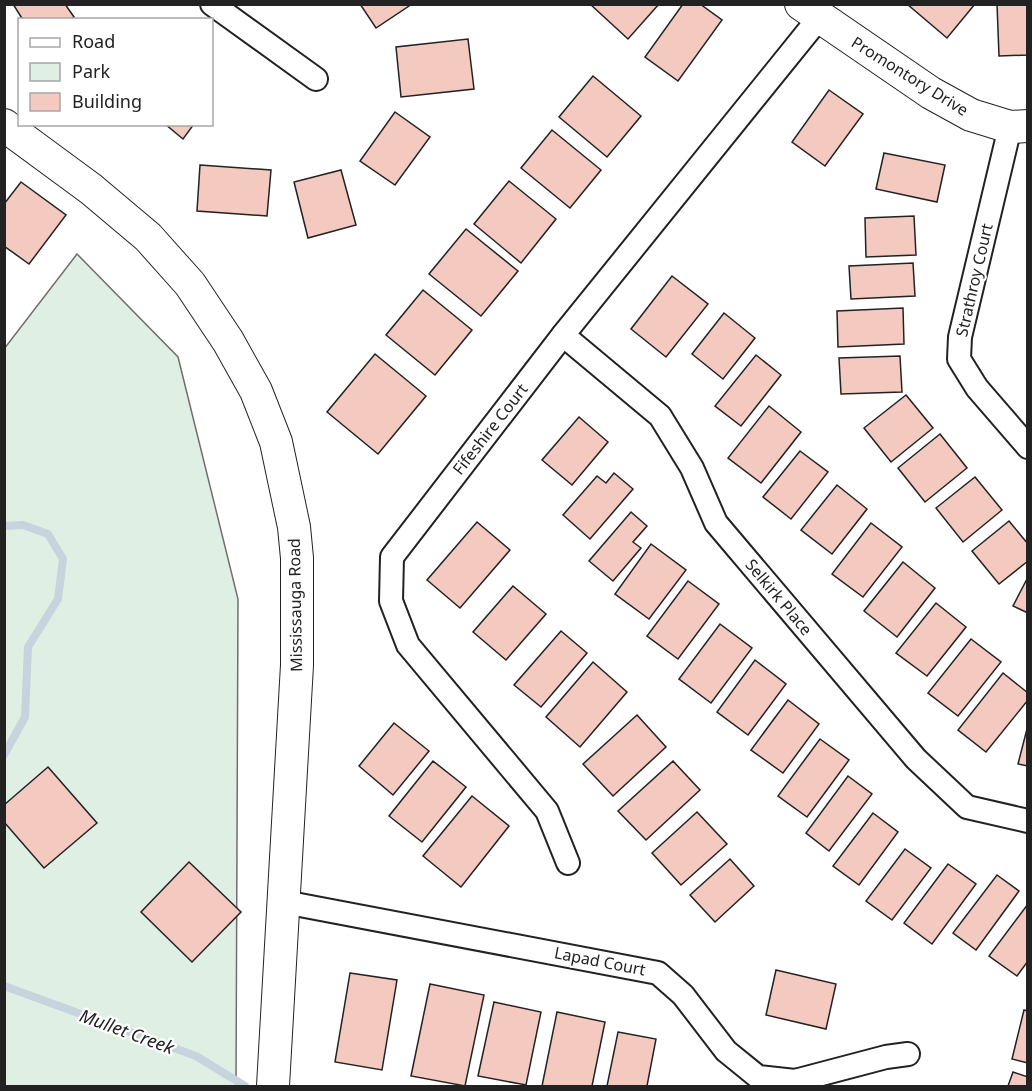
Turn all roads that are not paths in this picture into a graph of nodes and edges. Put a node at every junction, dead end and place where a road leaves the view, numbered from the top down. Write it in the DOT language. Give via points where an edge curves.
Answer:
graph roads {
  1 [pos="212,4"];
  2 [pos="810,11"];
  3 [pos="316,79"];
  4 [pos="4,126"];
  5 [pos="1019,126"];
  6 [pos="563,334"];
  7 [pos="1028,447"];
  8 [pos="1028,821"];
  9 [pos="568,864"];
  10 [pos="284,902"];
  11 [pos="908,1054"];
  12 [pos="273,1086"];
  1 -- 3 [label="street"];
  2 -- 5 [label="main road, Promontory Drive" via="970,115"];
  2 -- 6 [label="street, Fifeshire Court"];
  4 -- 10 [label="main road, Mississauga Road" via="91,189 148,237 190,284 256,391 276,442 297,558 297,665"];
  5 -- 7 [label="street, Strathroy Court" via="960,337 959,359 977,388"];
  6 -- 8 [label="street, Selkirk Place" via="660,416 692,468 716,523 916,759 967,807"];
  6 -- 9 [label="street, Fifeshire Court" via="392,557 391,601 408,645 547,811"];
  10 -- 11 [label="street, Lapad Court" via="658,973 683,995 726,1051 758,1077 795,1081"];
  10 -- 12 [label="main road, Mississauga Road"];
}
